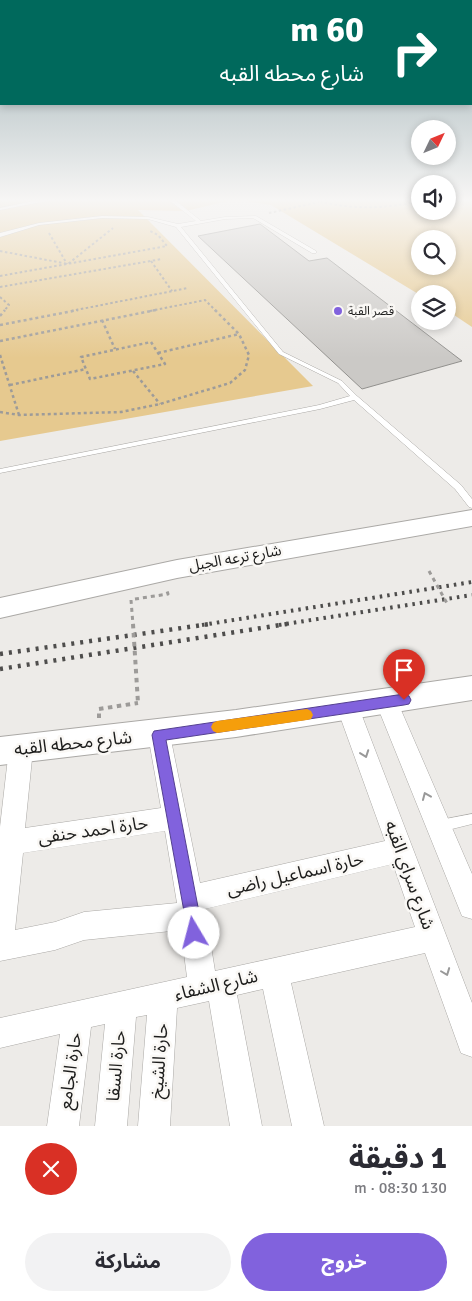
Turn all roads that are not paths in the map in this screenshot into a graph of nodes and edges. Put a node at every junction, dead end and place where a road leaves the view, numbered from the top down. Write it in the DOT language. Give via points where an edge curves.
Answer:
graph roads {
  1 [pos="200,253"];
  2 [pos="355,397"];
  3 [pos="0,471"];
  4 [pos="472,505"];
  5 [pos="472,518"];
  6 [pos="472,533"];
  7 [pos="0,608"];
  8 [pos="0,623"];
  9 [pos="472,688"];
  10 [pos="387,703"];
  11 [pos="348,708"];
  12 [pos="159,735"];
  13 [pos="10,750"];
  14 [pos="174,818"];
  15 [pos="472,819"];
  16 [pos="438,826"];
  17 [pos="12,842"];
  18 [pos="400,850"];
  19 [pos="465,871"];
  20 [pos="472,906"];
  21 [pos="191,907"];
  22 [pos="432,937"];
  23 [pos="0,946"];
  24 [pos="274,972"];
  25 [pos="212,986"];
  26 [pos="163,997"];
  27 [pos="122,1006"];
  28 [pos="78,1016"];
  29 [pos="0,1032"];
  30 [pos="472,1042"];
  31 [pos="63,1126"];
  32 [pos="111,1126"];
  33 [pos="154,1126"];
  34 [pos="246,1126"];
  35 [pos="308,1126"];
  1 -- 2 [label="lane" via="281,353 340,382"];
  2 -- 3 [label="lane"];
  2 -- 4 [label="lane" via="458,487"];
  5 -- 7 [label="main road, شارع ترعه الجبل" via="177,569"];
  6 -- 8 [label="main road, شارع ترعه الجبل" via="180,585"];
  9 -- 10 [label="main road, شارع محطه القبه"];
  10 -- 11 [label="main road, شارع محطه القبه"];
  16 -- 10 [label="street, one-way"];
  11 -- 12 [label="main road, شارع محطه القبه"];
  11 -- 18 [label="street, شارع سراي القبه, one-way"];
  12 -- 13 [label="main road, شارع محطه القبه"];
  12 -- 14 [label="street"];
  13 -- 17 [label="street"];
  14 -- 17 [label="street, حارة احمد حنفى"];
  14 -- 21 [label="street"];
  15 -- 16 [label="lane"];
  16 -- 19 [label="street"];
  17 -- 23 [label="street"];
  18 -- 21 [label="street, حارة اسماعيل راضى"];
  18 -- 22 [label="street, شارع سراي القبه"];
  19 -- 20 [label="street"];
  21 -- 23 [label="street, حارة اسماعيل راضى" via="84,926 55,936"];
  21 -- 25 [label="street"];
  22 -- 24 [label="street, شارع الشفاء"];
  22 -- 30 [label="street, شارع سراي القبه, one-way"];
  24 -- 25 [label="street, شارع الشفاء"];
  24 -- 35 [label="street"];
  25 -- 26 [label="street, شارع الشفاء"];
  25 -- 34 [label="street"];
  26 -- 27 [label="street, شارع الشفاء"];
  26 -- 33 [label="street, حارة الشيخ"];
  27 -- 28 [label="street, شارع الشفاء"];
  27 -- 32 [label="street, حارة السقا"];
  28 -- 29 [label="street, شارع الشفاء"];
  28 -- 31 [label="street, حارة الجامع"];
}
